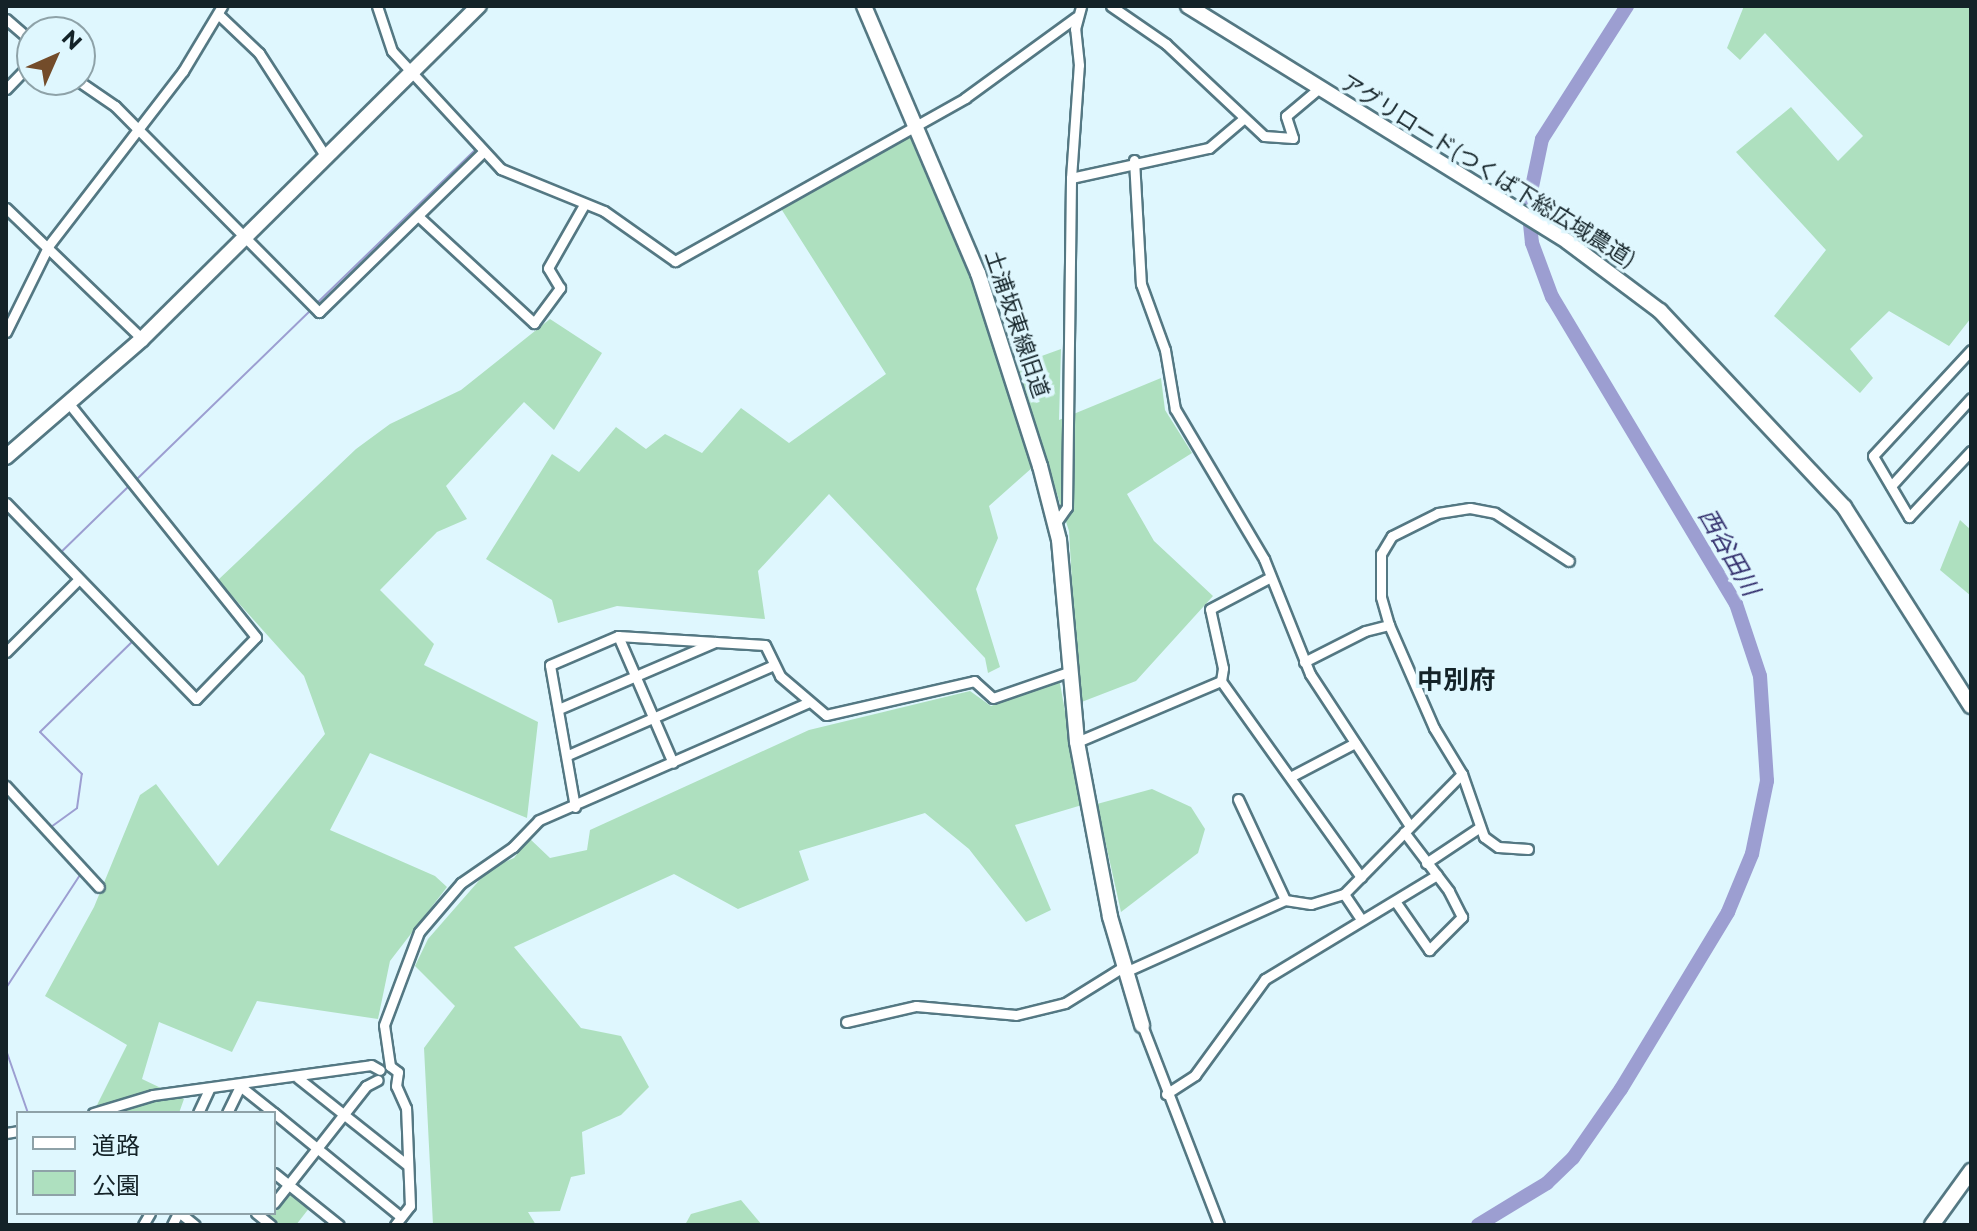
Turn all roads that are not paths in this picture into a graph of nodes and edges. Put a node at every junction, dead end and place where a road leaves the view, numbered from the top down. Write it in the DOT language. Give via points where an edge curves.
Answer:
graph roads {
  1 [pos="377,6"];
  2 [pos="479,6"];
  3 [pos="864,6"];
  4 [pos="1081,6"];
  5 [pos="1111,6"];
  6 [pos="1188,6"];
  7 [pos="220,10"];
  8 [pos="1076,17"];
  9 [pos="411,73"];
  10 [pos="1317,90"];
  11 [pos="96,95"];
  12 [pos="1242,120"];
  13 [pos="915,126"];
  14 [pos="136,127"];
  15 [pos="483,152"];
  16 [pos="326,157"];
  17 [pos="1134,160"];
  18 [pos="1071,178"];
  19 [pos="584,205"];
  20 [pos="6,208"];
  21 [pos="418,216"];
  22 [pos="244,237"];
  23 [pos="49,245"];
  24 [pos="7,329"];
  25 [pos="142,339"];
  26 [pos="1971,350"];
  27 [pos="1971,398"];
  28 [pos="70,405"];
  29 [pos="1971,451"];
  30 [pos="6,457"];
  31 [pos="1891,486"];
  32 [pos="6,503"];
  33 [pos="1055,524"];
  34 [pos="1569,561"];
  35 [pos="1269,578"];
  36 [pos="79,579"];
  37 [pos="1389,625"];
  38 [pos="618,636"];
  39 [pos="718,641"];
  40 [pos="6,652"];
  41 [pos="1304,662"];
  42 [pos="774,665"];
  43 [pos="1068,672"];
  44 [pos="636,677"];
  45 [pos="1221,681"];
  46 [pos="807,703"];
  47 [pos="1971,706"];
  48 [pos="561,708"];
  49 [pos="654,718"];
  50 [pos="1077,742"];
  51 [pos="1355,743"];
  52 [pos="568,755"];
  53 [pos="673,763"];
  54 [pos="1462,774"];
  55 [pos="1292,776"];
  56 [pos="6,786"];
  57 [pos="1238,799"];
  58 [pos="575,807"];
  59 [pos="1480,827"];
  60 [pos="1407,829"];
  61 [pos="1528,849"];
  62 [pos="1426,863"];
  63 [pos="1437,875"];
  64 [pos="1361,877"];
  65 [pos="99,887"];
  66 [pos="1344,894"];
  67 [pos="1285,900"];
  68 [pos="1395,901"];
  69 [pos="1361,919"];
  70 [pos="1124,969"];
  71 [pos="846,1022"];
  72 [pos="1142,1025"];
  73 [pos="383,1072"];
  74 [pos="298,1078"];
  75 [pos="240,1086"];
  76 [pos="396,1086"];
  77 [pos="209,1089"];
  78 [pos="1166,1094"];
  79 [pos="100,1111"];
  80 [pos="199,1111"];
  81 [pos="228,1111"];
  82 [pos="271,1111"];
  83 [pos="344,1114"];
  84 [pos="276,1115"];
  85 [pos="317,1148"];
  86 [pos="406,1164"];
  87 [pos="1971,1171"];
  88 [pos="276,1175"];
  89 [pos="289,1185"];
  90 [pos="276,1201"];
  91 [pos="398,1221"];
  92 [pos="339,1225"];
  93 [pos="1219,1225"];
  94 [pos="1932,1225"];
  1 -- 9 [label="street" via="392,51"];
  2 -- 9 [label="street"];
  3 -- 13 [label="street, 土浦坂東線旧道"];
  4 -- 8 [label="street"];
  5 -- 12 [label="street" via="1166,44"];
  6 -- 10 [label="street, アグリロード(つくば下総広域農道)"];
  7 -- 14 [label="street" via="183,71"];
  7 -- 16 [label="street" via="259,53"];
  8 -- 13 [label="street" via="965,98"];
  8 -- 18 [label="street" via="1078,118"];
  9 -- 15 [label="street"];
  9 -- 16 [label="street"];
  10 -- 12 [label="street" via="1286,116 1293,138 1264,136"];
  10 -- 47 [label="street, アグリロード(つくば下総広域農道)" via="1540,225 1617,275 1660,311 1823,481 1883,563"];
  11 -- 14 [label="street"];
  12 -- 17 [label="street" via="1209,148"];
  13 -- 19 [label="street" via="675,261 604,211"];
  13 -- 33 [label="street, 土浦坂東線旧道" via="1014,374"];
  14 -- 22 [label="street"];
  14 -- 23 [label="street"];
  15 -- 19 [label="street" via="501,169"];
  15 -- 21 [label="street"];
  16 -- 22 [label="street"];
  17 -- 18 [label="street"];
  17 -- 35 [label="street" via="1141,284 1165,350 1175,409 1264,559"];
  18 -- 33 [label="street" via="1067,507"];
  19 -- 21 [label="street" via="548,268 560,288 534,323"];
  20 -- 23 [label="street"];
  21 -- 22 [label="street" via="319,312"];
  22 -- 25 [label="street"];
  23 -- 24 [label="street"];
  23 -- 25 [label="street"];
  25 -- 28 [label="street"];
  26 -- 31 [label="street" via="1873,456"];
  27 -- 31 [label="street"];
  28 -- 30 [label="street"];
  28 -- 36 [label="street" via="256,637 196,699"];
  29 -- 31 [label="street" via="1909,517"];
  32 -- 36 [label="street"];
  33 -- 43 [label="street, 土浦坂東線旧道"];
  34 -- 37 [label="street" via="1495,513 1470,508 1438,513 1392,536 1383,547 1381,597"];
  35 -- 41 [label="street"];
  35 -- 45 [label="street" via="1210,609"];
  36 -- 40 [label="street"];
  37 -- 41 [label="street" via="1365,631"];
  37 -- 54 [label="street" via="1434,728"];
  38 -- 39 [label="street"];
  38 -- 44 [label="street"];
  38 -- 48 [label="street" via="550,665"];
  39 -- 42 [label="street" via="765,645"];
  39 -- 44 [label="street"];
  41 -- 51 [label="street"];
  42 -- 46 [label="street"];
  42 -- 49 [label="street"];
  43 -- 46 [label="street" via="993,698 974,681 831,716"];
  43 -- 50 [label="street, 土浦坂東線旧道"];
  44 -- 48 [label="street"];
  44 -- 49 [label="street"];
  45 -- 50 [label="street"];
  45 -- 55 [label="street"];
  46 -- 53 [label="street"];
  48 -- 52 [label="street"];
  49 -- 52 [label="street"];
  49 -- 53 [label="street"];
  50 -- 70 [label="street, 土浦坂東線旧道"];
  51 -- 55 [label="street"];
  51 -- 60 [label="street"];
  52 -- 58 [label="street"];
  53 -- 58 [label="street"];
  54 -- 59 [label="street"];
  54 -- 60 [label="street"];
  55 -- 64 [label="street"];
  56 -- 65 [label="street"];
  57 -- 67 [label="street"];
  58 -- 73 [label="street" via="532,824 513,847 461,883 419,932 384,1025"];
  59 -- 61 [label="street" via="1491,844"];
  59 -- 62 [label="street"];
  60 -- 62 [label="street"];
  60 -- 64 [label="street"];
  62 -- 63 [label="street"];
  63 -- 68 [label="street"];
  63 -- 68 [label="street" via="1462,917 1434,949 1421,942"];
  64 -- 66 [label="street"];
  66 -- 67 [label="street" via="1311,904"];
  66 -- 69 [label="street"];
  67 -- 70 [label="street"];
  68 -- 69 [label="street"];
  69 -- 78 [label="street" via="1265,979 1195,1075"];
  70 -- 71 [label="street" via="1065,1003 1016,1015 916,1006"];
  70 -- 72 [label="street, 土浦坂東線旧道"];
  72 -- 78 [label="street"];
  73 -- 74 [label="street" via="371,1065"];
  73 -- 76 [label="street" via="385,1088"];
  73 -- 76 [label="street" via="398,1072"];
  73 -- 83 [label="street"];
  74 -- 75 [label="street"];
  74 -- 83 [label="street"];
  75 -- 77 [label="street"];
  75 -- 81 [label="street"];
  75 -- 82 [label="street"];
  76 -- 86 [label="street" via="406,1108"];
  77 -- 79 [label="street" via="153,1095"];
  77 -- 80 [label="street"];
  78 -- 93 [label="street"];
  83 -- 85 [label="street"];
  83 -- 86 [label="street"];
  84 -- 85 [label="street"];
  85 -- 89 [label="street"];
  85 -- 91 [label="street"];
  86 -- 91 [label="street" via="410,1206"];
  87 -- 94 [label="street"];
  88 -- 89 [label="street"];
  89 -- 90 [label="street"];
  89 -- 92 [label="street"];
}
